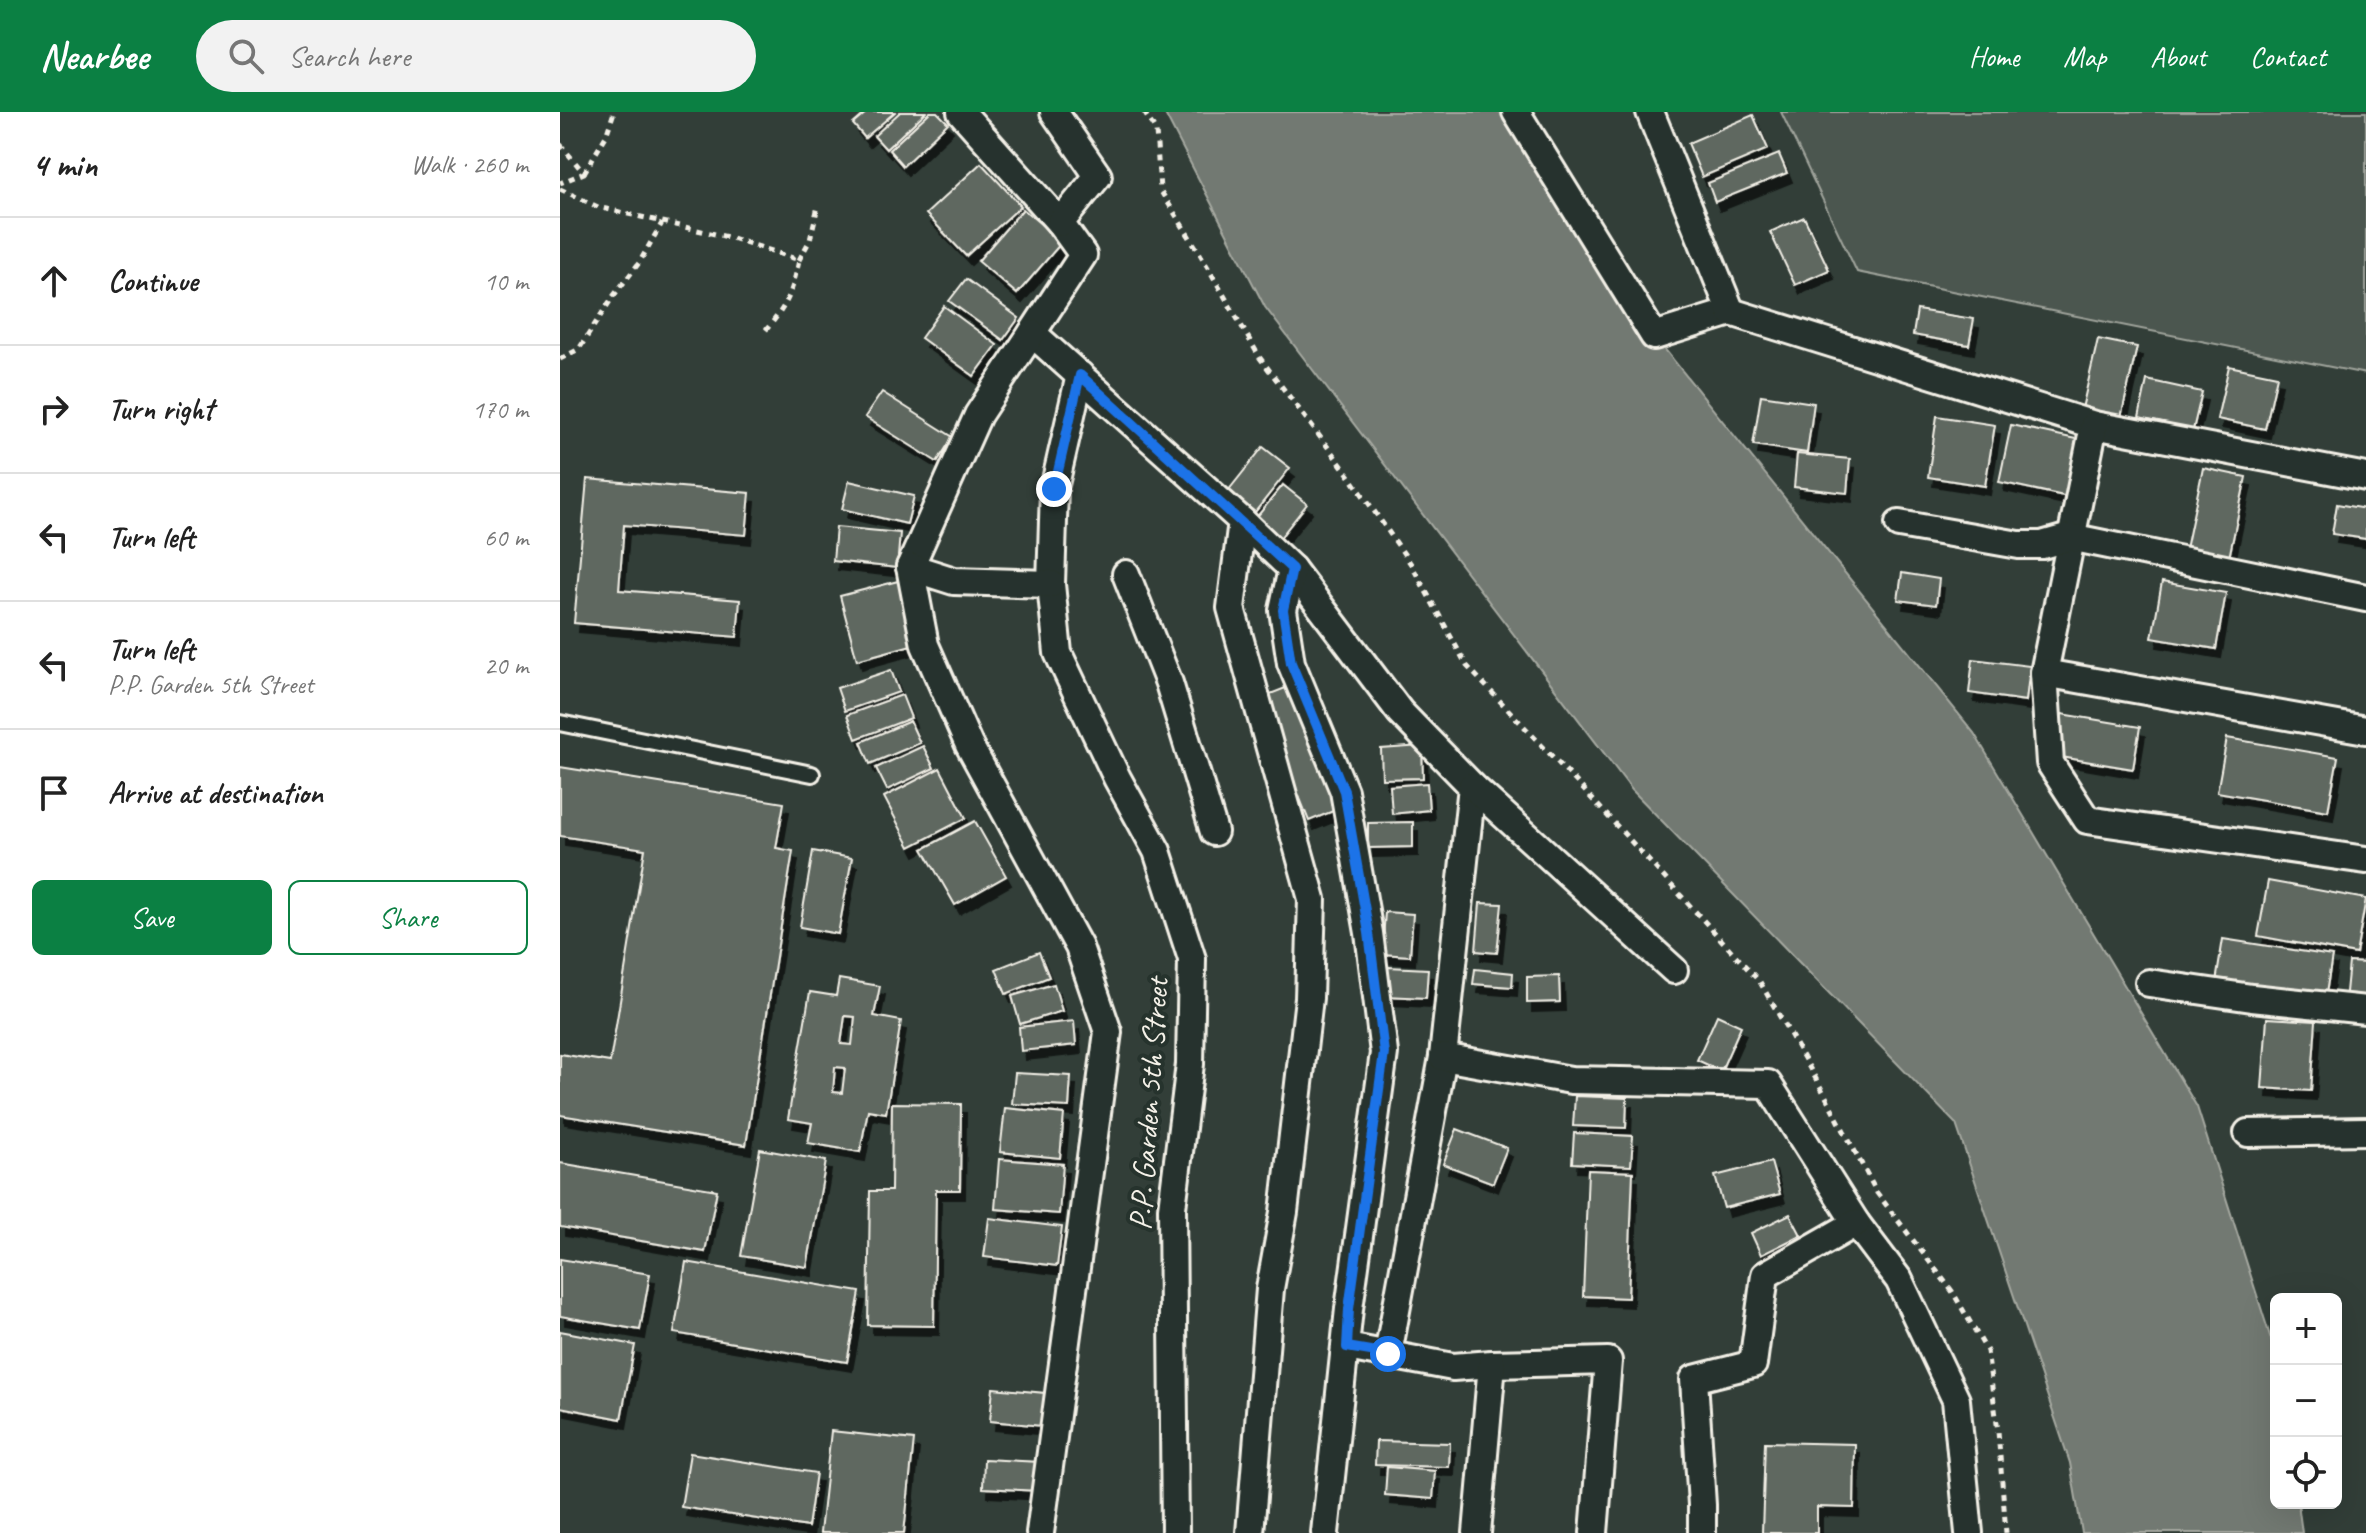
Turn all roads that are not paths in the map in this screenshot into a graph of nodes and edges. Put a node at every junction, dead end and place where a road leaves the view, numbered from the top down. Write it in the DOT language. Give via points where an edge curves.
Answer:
graph roads {
  1 [pos="961,112"];
  2 [pos="1054,112"];
  3 [pos="1516,112"];
  4 [pos="1650,112"];
  5 [pos="1060,223"];
  6 [pos="1731,312"];
  7 [pos="1032,333"];
  8 [pos="1080,375"];
  9 [pos="2094,425"];
  10 [pos="2366,477"];
  11 [pos="1242,521"];
  12 [pos="1899,524"];
  13 [pos="2070,537"];
  14 [pos="910,567"];
  15 [pos="1292,569"];
  16 [pos="1126,574"];
  17 [pos="1051,584"];
  18 [pos="2366,598"];
  19 [pos="2044,673"];
  20 [pos="560,723"];
  21 [pos="2366,730"];
  22 [pos="812,774"];
  23 [pos="1472,786"];
  24 [pos="1214,832"];
  25 [pos="2366,860"];
  26 [pos="1674,970"];
  27 [pos="2149,983"];
  28 [pos="2366,1010"];
  29 [pos="1443,1057"];
  30 [pos="2366,1131"];
  31 [pos="2248,1133"];
  32 [pos="1856,1223"];
  33 [pos="1347,1347"];
  34 [pos="1388,1354"];
  35 [pos="1492,1364"];
  36 [pos="1040,1533"];
  37 [pos="1175,1533"];
  38 [pos="1250,1533"];
  39 [pos="1325,1533"];
  40 [pos="1477,1533"];
  41 [pos="1594,1533"];
  42 [pos="1702,1533"];
  43 [pos="1969,1533"];
  1 -- 5 [label="street"];
  2 -- 5 [label="street" via="1098,176"];
  3 -- 6 [label="street" via="1654,336"];
  4 -- 6 [label="street"];
  5 -- 7 [label="street" via="1083,255"];
  6 -- 9 [label="street"];
  7 -- 8 [label="street"];
  7 -- 14 [label="street" via="978,415"];
  8 -- 11 [label="street"];
  8 -- 17 [label="street, P.P. Garden 5th Street" via="1054,489"];
  9 -- 10 [label="street"];
  9 -- 13 [label="street"];
  11 -- 15 [label="street"];
  11 -- 38 [label="street" via="1231,608 1312,899 1309,998 1270,1289"];
  12 -- 13 [label="street" via="2019,545"];
  13 -- 18 [label="street"];
  13 -- 19 [label="street"];
  14 -- 17 [label="street" via="954,581"];
  14 -- 36 [label="street" via="925,645 969,745 1079,947 1108,1032"];
  15 -- 23 [label="street" via="1400,712"];
  15 -- 33 [label="street" via="1283,610 1291,663 1344,791 1384,1053"];
  16 -- 24 [label="street" via="1169,683"];
  17 -- 37 [label="street, P.P. Garden 5th Street" via="1058,653 1157,851 1192,959 1190,1064 1172,1208"];
  19 -- 21 [label="street"];
  19 -- 25 [label="street" via="2050,763 2087,820"];
  20 -- 22 [label="lane"];
  23 -- 26 [label="street"];
  23 -- 29 [label="street"];
  27 -- 28 [label="street"];
  29 -- 32 [label="street" via="1571,1080 1768,1084"];
  29 -- 34 [label="street"];
  30 -- 31 [label="street"];
  32 -- 42 [label="street" via="1765,1275 1753,1364 1694,1379"];
  32 -- 43 [label="street" via="1899,1280 1956,1400"];
  33 -- 34 [label="street"];
  33 -- 39 [label="street"];
  34 -- 35 [label="street" via="1453,1367"];
  35 -- 40 [label="street"];
  35 -- 41 [label="street" via="1608,1361"];
}
